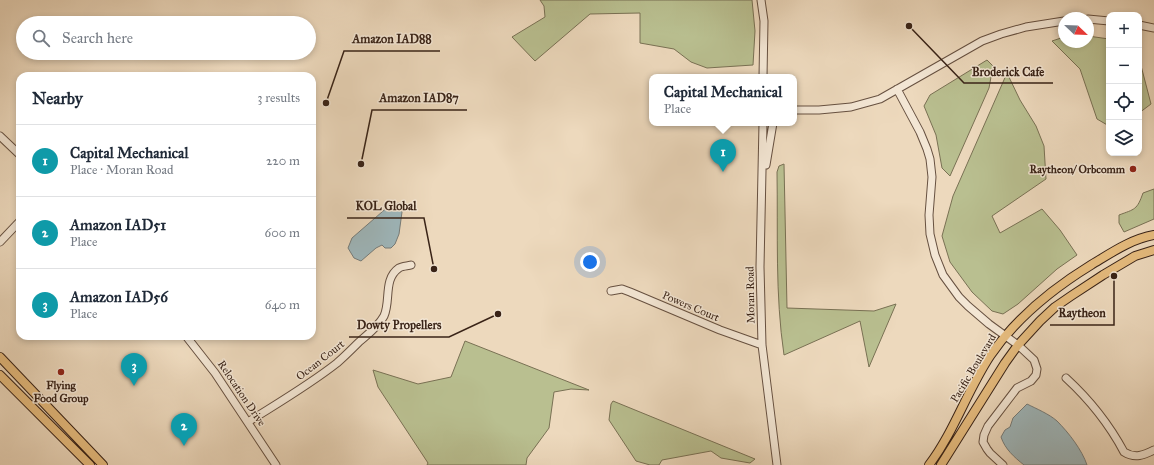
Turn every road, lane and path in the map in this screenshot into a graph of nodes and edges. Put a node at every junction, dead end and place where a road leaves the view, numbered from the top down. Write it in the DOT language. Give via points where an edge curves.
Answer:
graph roads {
  1 [pos="761,0"];
  2 [pos="1094,20"];
  3 [pos="1106,21"];
  4 [pos="1058,22"];
  5 [pos="1142,26"];
  6 [pos="1154,28"];
  7 [pos="763,74"];
  8 [pos="897,89"];
  9 [pos="797,110"];
  10 [pos="763,126"];
  11 [pos="772,126"];
  12 [pos="0,136"];
  13 [pos="16,151"];
  14 [pos="761,192"];
  15 [pos="16,226"];
  16 [pos="1154,234"];
  17 [pos="0,242"];
  18 [pos="1154,250"];
  19 [pos="411,266"];
  20 [pos="612,292"];
  21 [pos="1005,336"];
  22 [pos="189,340"];
  23 [pos="762,345"];
  24 [pos="1018,345"];
  25 [pos="0,357"];
  26 [pos="0,375"];
  27 [pos="1066,378"];
  28 [pos="248,422"];
  29 [pos="1154,450"];
  30 [pos="90,465"];
  31 [pos="103,465"];
  32 [pos="276,465"];
  33 [pos="777,465"];
  34 [pos="929,465"];
  35 [pos="941,465"];
  36 [pos="1003,465"];
  1 -- 7 [label="street" via="764,21"];
  2 -- 3 [label="street"];
  4 -- 8 [label="street" via="1031,26 982,41"];
  5 -- 6 [label="street"];
  8 -- 9 [label="street" via="880,99 851,107"];
  8 -- 21 [label="street" via="920,132 930,159 930,234 941,269 959,297 977,315"];
  10 -- 14 [label="street, Moran Road"];
  11 -- 14 [label="street"];
  12 -- 13 [label="street"];
  14 -- 23 [label="street, Moran Road"];
  15 -- 17 [label="street"];
  16 -- 21 [label="main road, Pacific Boulevard" via="1117,250 1065,281 1037,303"];
  18 -- 24 [label="main road" via="1135,256 1055,307"];
  19 -- 28 [label="street, Ocean Court" via="400,267 392,277 384,315 377,326 338,362"];
  20 -- 23 [label="street, Powers Court" via="622,289"];
  21 -- 24 [label="street"];
  21 -- 34 [label="main road, Pacific Boulevard" via="990,357"];
  22 -- 28 [label="street, Relocation Drive"];
  23 -- 33 [label="street, Moran Road"];
  24 -- 35 [label="main road"];
  24 -- 36 [label="street" via="1034,360 1036,375 1031,381 1017,388 984,435 987,449"];
  25 -- 31 [label="main road"];
  26 -- 30 [label="main road"];
  27 -- 29 [label="street" via="1096,409 1124,452 1140,456"];
  28 -- 32 [label="street, Relocation Drive"];
}
